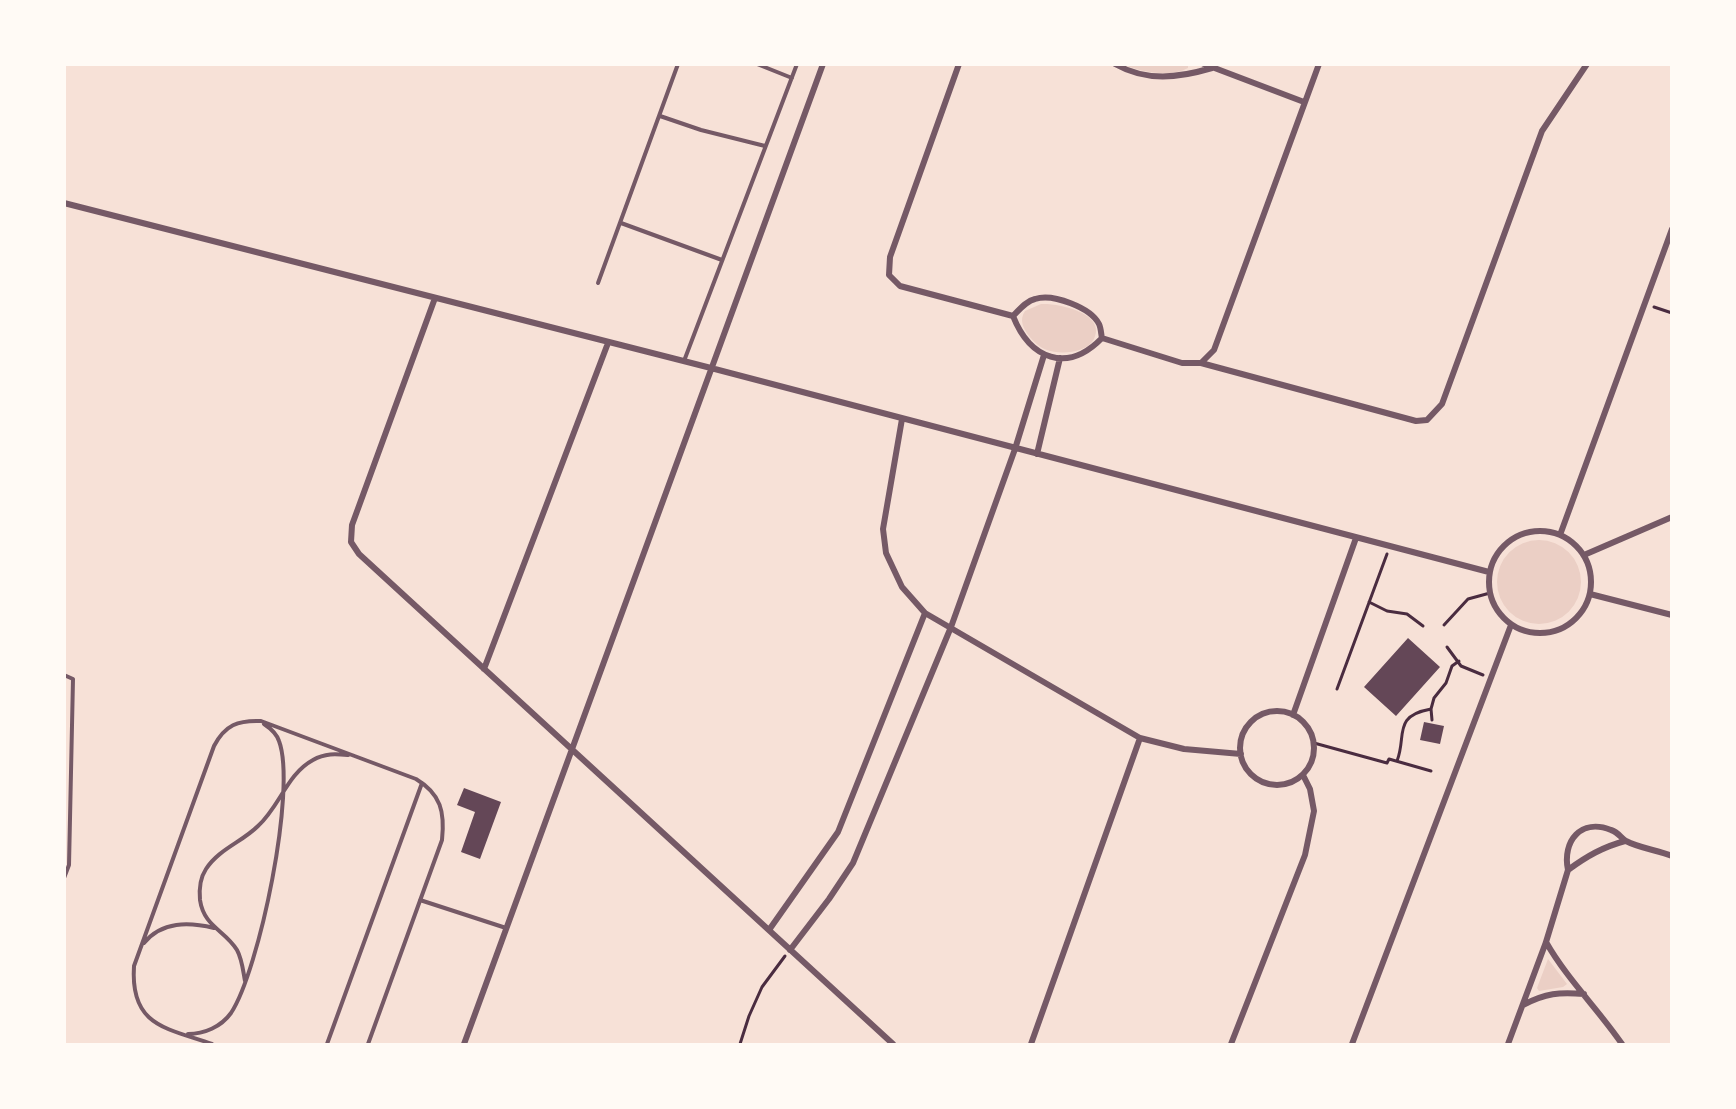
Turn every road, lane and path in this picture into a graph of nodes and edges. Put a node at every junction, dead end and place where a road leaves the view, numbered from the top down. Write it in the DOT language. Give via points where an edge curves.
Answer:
graph roads {
  1 [pos="678,64"];
  2 [pos="757,64"];
  3 [pos="797,64"];
  4 [pos="823,64"];
  5 [pos="959,64"];
  6 [pos="1115,64"];
  7 [pos="1204,64"];
  8 [pos="1319,64"];
  9 [pos="1587,64"];
  10 [pos="1212,68"];
  11 [pos="792,78"];
  12 [pos="1304,102"];
  13 [pos="660,116"];
  14 [pos="765,146"];
  15 [pos="64,203"];
  16 [pos="621,223"];
  17 [pos="1671,229"];
  18 [pos="722,260"];
  19 [pos="598,284"];
  20 [pos="435,298"];
  21 [pos="1644,304"];
  22 [pos="1671,313"];
  23 [pos="1013,316"];
  24 [pos="1102,338"];
  25 [pos="608,342"];
  26 [pos="1044,355"];
  27 [pos="1060,358"];
  28 [pos="683,362"];
  29 [pos="1201,363"];
  30 [pos="711,368"];
  31 [pos="902,419"];
  32 [pos="1015,449"];
  33 [pos="1037,454"];
  34 [pos="1671,517"];
  35 [pos="1560,535"];
  36 [pos="1356,538"];
  37 [pos="1389,546"];
  38 [pos="1584,555"];
  39 [pos="1489,572"];
  40 [pos="1490,593"];
  41 [pos="1590,594"];
  42 [pos="1369,602"];
  43 [pos="925,613"];
  44 [pos="1671,615"];
  45 [pos="1443,625"];
  46 [pos="1511,625"];
  47 [pos="1423,626"];
  48 [pos="951,627"];
  49 [pos="1447,647"];
  50 [pos="1459,661"];
  51 [pos="484,669"];
  52 [pos="64,675"];
  53 [pos="1491,677"];
  54 [pos="1337,689"];
  55 [pos="1431,709"];
  56 [pos="1293,715"];
  57 [pos="1432,720"];
  58 [pos="261,722"];
  59 [pos="1140,738"];
  60 [pos="1314,743"];
  61 [pos="572,748"];
  62 [pos="1241,754"];
  63 [pos="352,755"];
  64 [pos="1397,761"];
  65 [pos="1431,771"];
  66 [pos="1303,775"];
  67 [pos="422,783"];
  68 [pos="282,795"];
  69 [pos="1625,841"];
  70 [pos="1671,856"];
  71 [pos="1568,870"];
  72 [pos="64,878"];
  73 [pos="420,900"];
  74 [pos="506,928"];
  75 [pos="215,929"];
  76 [pos="769,930"];
  77 [pos="1546,942"];
  78 [pos="141,948"];
  79 [pos="790,950"];
  80 [pos="245,981"];
  81 [pos="1584,994"];
  82 [pos="1523,1005"];
  83 [pos="184,1035"];
  84 [pos="212,1044"];
  85 [pos="327,1044"];
  86 [pos="368,1044"];
  87 [pos="464,1044"];
  88 [pos="740,1044"];
  89 [pos="893,1044"];
  90 [pos="1031,1044"];
  91 [pos="1232,1044"];
  92 [pos="1352,1044"];
  93 [pos="1508,1044"];
  94 [pos="1622,1044"];
  1 -- 13 [label="lane"];
  2 -- 11 [label="lane"];
  3 -- 11 [label="lane"];
  4 -- 30 [label="street"];
  5 -- 23 [label="street" via="890,257 889,275 900,286"];
  6 -- 10 [label="street" via="1161,78"];
  7 -- 10 [label="street"];
  8 -- 12 [label="street"];
  9 -- 29 [label="street" via="1542,131 1442,404 1427,420 1416,421"];
  10 -- 12 [label="street"];
  11 -- 14 [label="lane"];
  12 -- 29 [label="street" via="1214,350"];
  13 -- 14 [label="lane"];
  13 -- 16 [label="lane"];
  14 -- 18 [label="lane"];
  15 -- 20 [label="street"];
  16 -- 18 [label="lane"];
  16 -- 19 [label="lane"];
  17 -- 21 [label="street"];
  18 -- 28 [label="lane"];
  20 -- 25 [label="street"];
  20 -- 51 [label="street" via="352,525 351,542 359,554"];
  21 -- 22 [label="path"];
  21 -- 35 [label="street"];
  23 -- 24 [label="street" via="1036,298 1054,299 1088,312 1099,324"];
  23 -- 26 [label="street" via="1025,341"];
  24 -- 27 [label="street" via="1084,353"];
  24 -- 29 [label="street" via="1182,363"];
  25 -- 28 [label="street"];
  25 -- 51 [label="street"];
  26 -- 27 [label="street"];
  26 -- 32 [label="street"];
  27 -- 33 [label="street"];
  28 -- 30 [label="street"];
  30 -- 31 [label="street"];
  30 -- 61 [label="street"];
  31 -- 32 [label="street"];
  31 -- 43 [label="street" via="883,529 886,553 902,586"];
  32 -- 33 [label="street"];
  32 -- 48 [label="street"];
  33 -- 36 [label="street"];
  34 -- 38 [label="street"];
  35 -- 38 [label="street"];
  35 -- 39 [label="street" via="1530,531 1515,536 1494,558"];
  36 -- 37 [label="street"];
  36 -- 56 [label="street"];
  37 -- 39 [label="street"];
  37 -- 42 [label="path"];
  38 -- 41 [label="street" via="1592,581"];
  39 -- 40 [label="street"];
  40 -- 45 [label="path" via="1468,599"];
  40 -- 46 [label="street" via="1496,608"];
  41 -- 44 [label="street"];
  41 -- 46 [label="street" via="1585,607 1565,627 1538,633"];
  42 -- 47 [label="path" via="1387,611 1407,614"];
  42 -- 54 [label="path"];
  43 -- 48 [label="street"];
  43 -- 76 [label="street" via="838,832"];
  46 -- 53 [label="street"];
  48 -- 59 [label="street"];
  48 -- 79 [label="street" via="853,863"];
  49 -- 50 [label="path"];
  50 -- 53 [label="path" via="1467,669"];
  50 -- 55 [label="path" via="1452,666"];
  51 -- 61 [label="street"];
  52 -- 72 [label="lane" via="73,679 69,866"];
  53 -- 92 [label="street"];
  55 -- 57 [label="path"];
  55 -- 64 [label="path" via="1413,715 1401,730"];
  56 -- 60 [label="street" via="1307,726"];
  56 -- 62 [label="street" via="1276,712 1252,722 1242,737"];
  58 -- 63 [label="lane"];
  58 -- 68 [label="lane" via="279,741"];
  58 -- 78 [label="lane" via="246,720 232,724 220,734"];
  59 -- 62 [label="street" via="1185,749"];
  59 -- 90 [label="street"];
  60 -- 64 [label="path" via="1387,764 1389,759"];
  60 -- 66 [label="street" via="1312,760"];
  61 -- 74 [label="street"];
  61 -- 76 [label="street"];
  62 -- 66 [label="street" via="1248,770 1261,781 1288,784"];
  63 -- 67 [label="lane"];
  63 -- 68 [label="lane" via="328,754 313,760 298,771"];
  64 -- 65 [label="path"];
  66 -- 91 [label="street" via="1314,811 1305,855"];
  67 -- 73 [label="lane" via="438,802 443,826 442,840"];
  67 -- 85 [label="lane"];
  68 -- 75 [label="lane" via="259,826 226,848 205,870 200,901"];
  68 -- 80 [label="lane" via="267,909"];
  69 -- 70 [label="street"];
  69 -- 71 [label="street" via="1589,854"];
  69 -- 71 [label="street" via="1613,830 1596,827 1580,831 1570,841"];
  71 -- 77 [label="street"];
  73 -- 74 [label="lane"];
  73 -- 86 [label="lane"];
  74 -- 87 [label="street"];
  75 -- 78 [label="lane" via="180,923 150,936"];
  75 -- 80 [label="lane" via="237,950"];
  76 -- 79 [label="street"];
  77 -- 81 [label="street"];
  77 -- 82 [label="street"];
  78 -- 83 [label="lane" via="134,966 137,999 153,1022"];
  79 -- 88 [label="path" via="762,987"];
  79 -- 89 [label="street"];
  80 -- 83 [label="lane" via="224,1020 202,1034"];
  81 -- 82 [label="street" via="1541,996"];
  81 -- 94 [label="street"];
  82 -- 93 [label="street"];
  83 -- 84 [label="lane"];
}
